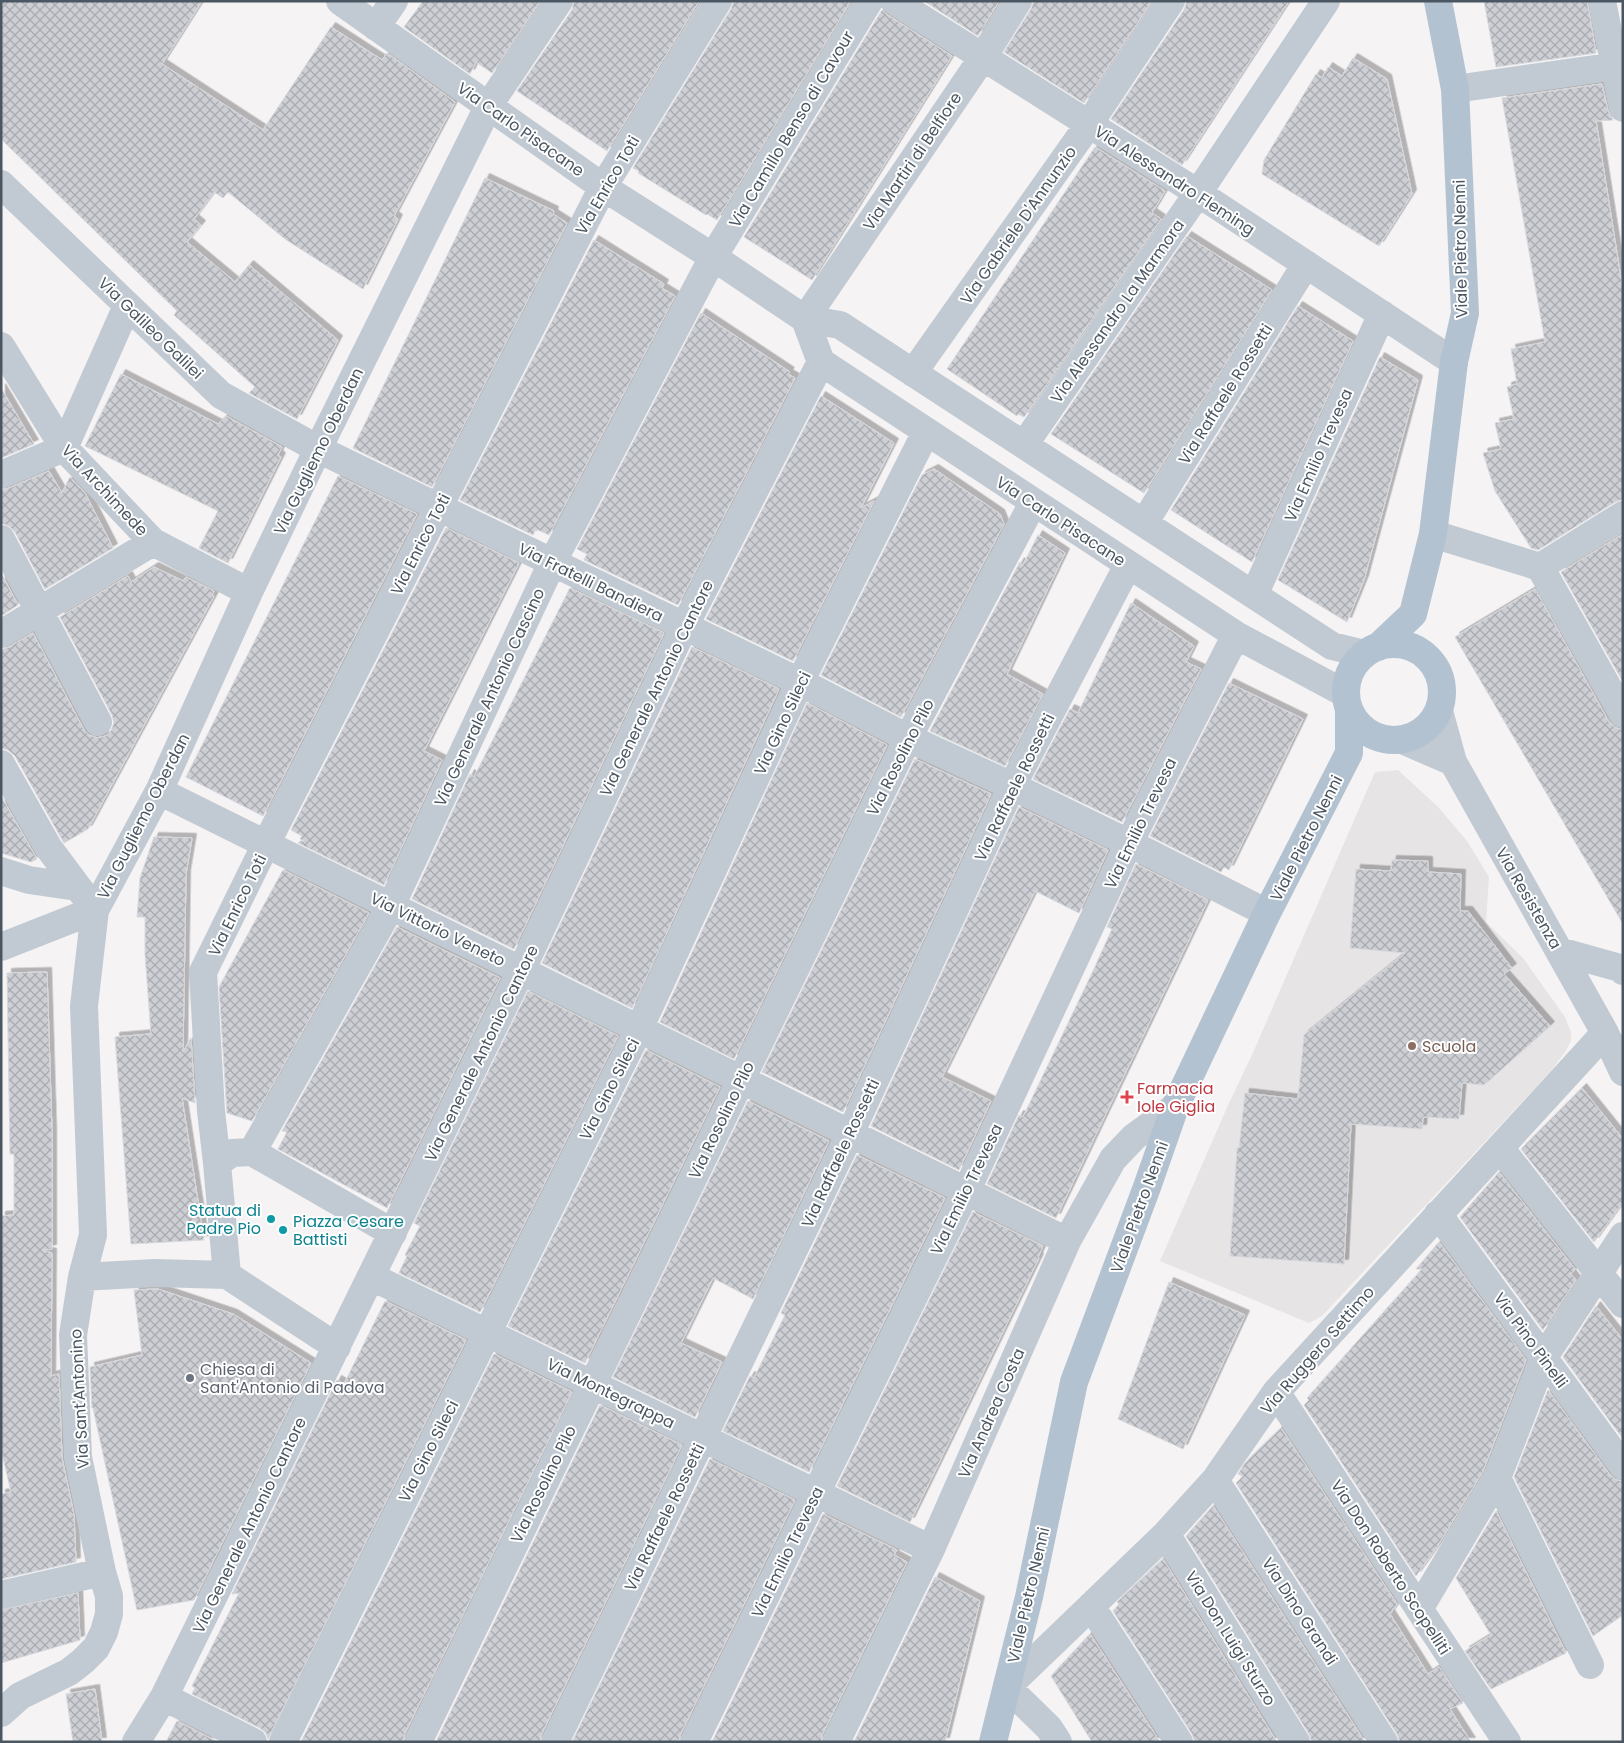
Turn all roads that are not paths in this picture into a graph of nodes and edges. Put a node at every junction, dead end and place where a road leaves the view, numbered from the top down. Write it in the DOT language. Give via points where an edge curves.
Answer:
graph roads {
  1 [pos="340,1"];
  2 [pos="394,1"];
  3 [pos="559,1"];
  4 [pos="718,1"];
  5 [pos="869,1"];
  6 [pos="894,1"];
  7 [pos="1018,1"];
  8 [pos="1171,1"];
  9 [pos="1326,1"];
  10 [pos="1438,1"];
  11 [pos="1602,1"];
  12 [pos="376,27"];
  13 [pos="983,57"];
  14 [pos="1619,65"];
  15 [pos="1455,89"];
  16 [pos="490,106"];
  17 [pos="1623,108"];
  18 [pos="1089,124"];
  19 [pos="1,184"];
  20 [pos="603,187"];
  21 [pos="1198,193"];
  22 [pos="713,257"];
  23 [pos="1306,264"];
  24 [pos="127,306"];
  25 [pos="1382,314"];
  26 [pos="805,319"];
  27 [pos="1,346"];
  28 [pos="821,362"];
  29 [pos="1454,362"];
  30 [pos="913,373"];
  31 [pos="926,432"];
  32 [pos="1024,445"];
  33 [pos="64,448"];
  34 [pos="318,449"];
  35 [pos="1,475"];
  36 [pos="1033,502"];
  37 [pos="438,508"];
  38 [pos="1623,515"];
  39 [pos="1144,523"];
  40 [pos="1433,534"];
  41 [pos="1,539"];
  42 [pos="153,542"];
  43 [pos="552,563"];
  44 [pos="1128,564"];
  45 [pos="1540,567"];
  46 [pos="249,592"];
  47 [pos="1254,595"];
  48 [pos="40,612"];
  49 [pos="1413,614"];
  50 [pos="684,627"];
  51 [pos="1,634"];
  52 [pos="1236,635"];
  53 [pos="1371,651"];
  54 [pos="1433,664"];
  55 [pos="800,682"];
  56 [pos="1348,702"];
  57 [pos="1439,711"];
  58 [pos="1623,714"];
  59 [pos="98,722"];
  60 [pos="908,738"];
  61 [pos="1394,740"];
  62 [pos="1349,753"];
  63 [pos="1452,762"];
  64 [pos="1,764"];
  65 [pos="1012,786"];
  66 [pos="159,791"];
  67 [pos="1129,843"];
  68 [pos="266,844"];
  69 [pos="1,871"];
  70 [pos="77,887"];
  71 [pos="391,906"];
  72 [pos="95,910"];
  73 [pos="1267,914"];
  74 [pos="1,947"];
  75 [pos="1558,951"];
  76 [pos="522,971"];
  77 [pos="1623,971"];
  78 [pos="639,1029"];
  79 [pos="1605,1033"];
  80 [pos="1623,1072"];
  81 [pos="740,1079"];
  82 [pos="1175,1107"];
  83 [pos="850,1134"];
  84 [pos="257,1143"];
  85 [pos="1500,1148"];
  86 [pos="217,1163"];
  87 [pos="966,1192"];
  88 [pos="1438,1214"];
  89 [pos="393,1234"];
  90 [pos="1623,1236"];
  91 [pos="1067,1240"];
  92 [pos="1599,1274"];
  93 [pos="217,1275"];
  94 [pos="82,1277"];
  95 [pos="372,1277"];
  96 [pos="1623,1304"];
  97 [pos="487,1333"];
  98 [pos="326,1340"];
  99 [pos="1544,1357"];
  100 [pos="592,1384"];
  101 [pos="1276,1392"];
  102 [pos="703,1438"];
  103 [pos="1623,1466"];
  104 [pos="1497,1478"];
  105 [pos="1215,1480"];
  106 [pos="816,1493"];
  107 [pos="1166,1534"];
  108 [pos="931,1549"];
  109 [pos="102,1572"];
  110 [pos="1,1594"];
  111 [pos="1091,1606"];
  112 [pos="1419,1609"];
  113 [pos="1590,1665"];
  114 [pos="1007,1687"];
  115 [pos="164,1698"];
  116 [pos="1,1713"];
  117 [pos="136,1742"];
  118 [pos="253,1742"];
  119 [pos="283,1742"];
  120 [pos="418,1742"];
  121 [pos="555,1742"];
  122 [pos="694,1742"];
  123 [pos="836,1742"];
  124 [pos="993,1742"];
  125 [pos="1058,1742"];
  126 [pos="1179,1742"];
  127 [pos="1296,1742"];
  128 [pos="1384,1742"];
  129 [pos="1507,1742"];
  1 -- 12 [label="street, Via Carlo Pisacane"];
  2 -- 12 [label="street"];
  3 -- 16 [label="street, Via Gugliemo Oberdan"];
  4 -- 20 [label="street, Via Enrico Toti"];
  5 -- 22 [label="street, Via Camillo Benso di Cavour"];
  6 -- 13 [label="street, Via Alessandro Fleming"];
  7 -- 13 [label="street, Via Martiri di Belfiore"];
  8 -- 18 [label="street, Via Gabriele D'Annunzio"];
  9 -- 21 [label="street, Via Alessandro La Marmora"];
  10 -- 15 [label="main road, Viale Pietro Nenni"];
  11 -- 14 [label="street"];
  12 -- 16 [label="street, Via Carlo Pisacane"];
  13 -- 18 [label="street, Via Alessandro Fleming"];
  13 -- 26 [label="street, Via Martiri di Belfiore"];
  14 -- 15 [label="street"];
  14 -- 17 [label="street"];
  15 -- 29 [label="main road, Viale Pietro Nenni" via="1465,312"];
  16 -- 20 [label="street, Via Carlo Pisacane"];
  16 -- 34 [label="street, Via Gugliemo Oberdan"];
  18 -- 21 [label="street, Via Alessandro Fleming"];
  18 -- 30 [label="street, Via Gabriele D'Annunzio"];
  19 -- 24 [label="street, Via Galileo Galilei"];
  20 -- 22 [label="street, Via Carlo Pisacane"];
  20 -- 37 [label="street, Via Enrico Toti"];
  21 -- 23 [label="street, Via Alessandro Fleming"];
  21 -- 32 [label="street, Via Alessandro La Marmora"];
  22 -- 26 [label="street, Via Carlo Pisacane"];
  22 -- 43 [label="street, Via Generale Antonio Cascino"];
  23 -- 25 [label="street, Via Alessandro Fleming"];
  23 -- 39 [label="street, Via Raffaele Rossetti"];
  24 -- 33 [label="street"];
  24 -- 34 [label="street, Via Galileo Galilei" via="222,395"];
  25 -- 29 [label="street, Via Alessandro Fleming"];
  25 -- 47 [label="street, Via Emilio Trevesa"];
  26 -- 28 [label="street"];
  26 -- 30 [label="street, Via Carlo Pisacane" via="840,325"];
  27 -- 33 [label="street, Via Archimede"];
  28 -- 31 [label="street, Via Carlo Pisacane"];
  28 -- 50 [label="street, Via Generale Antonio Cantore"];
  29 -- 40 [label="main road, Viale Pietro Nenni"];
  30 -- 32 [label="street, Via Carlo Pisacane"];
  31 -- 36 [label="street, Via Carlo Pisacane"];
  31 -- 55 [label="street, Via Gino Sileci"];
  32 -- 39 [label="street, Via Carlo Pisacane"];
  33 -- 35 [label="street"];
  33 -- 42 [label="street, Via Archimede"];
  34 -- 37 [label="street, Via Fratelli Bandiera"];
  34 -- 46 [label="street, Via Gugliemo Oberdan"];
  36 -- 44 [label="street, Via Carlo Pisacane"];
  36 -- 60 [label="street, Via Rosolino Pilo"];
  37 -- 43 [label="street, Via Fratelli Bandiera"];
  37 -- 68 [label="street, Via Enrico Toti"];
  38 -- 45 [label="street"];
  39 -- 47 [label="street, Via Carlo Pisacane"];
  40 -- 45 [label="street"];
  40 -- 49 [label="main road, Viale Pietro Nenni"];
  41 -- 48 [label="street"];
  42 -- 46 [label="street, Via Archimede"];
  42 -- 48 [label="street"];
  43 -- 50 [label="street, Via Fratelli Bandiera"];
  43 -- 71 [label="street, Via Generale Antonio Cascino"];
  44 -- 52 [label="street, Via Carlo Pisacane"];
  44 -- 65 [label="street, Via Raffaele Rossetti"];
  45 -- 58 [label="street"];
  46 -- 66 [label="street, Via Gugliemo Oberdan"];
  47 -- 53 [label="street, Via Carlo Pisacane" via="1332,646"];
  48 -- 51 [label="street"];
  48 -- 59 [label="street"];
  49 -- 53 [label="main road, Viale Pietro Nenni"];
  49 -- 54 [label="main road"];
  50 -- 55 [label="street, Via Fratelli Bandiera"];
  50 -- 76 [label="street, Via Generale Antonio Cantore"];
  52 -- 56 [label="street, Via Carlo Pisacane"];
  52 -- 67 [label="street, Via Emilio Trevesa"];
  53 -- 54 [label="main road" via="1393,644 1409,646"];
  53 -- 56 [label="main road, Viale Pietro Nenni" via="1354,665 1348,679"];
  54 -- 57 [label="main road" via="1442,694"];
  55 -- 60 [label="street, Via Fratelli Bandiera"];
  55 -- 78 [label="street, Via Gino Sileci"];
  56 -- 61 [label="main road" via="1358,724 1370,734"];
  56 -- 62 [label="main road, Viale Pietro Nenni"];
  57 -- 61 [label="main road" via="1418,735"];
  57 -- 63 [label="street, Via Resistenza"];
  60 -- 65 [label="street, Via Fratelli Bandiera"];
  60 -- 81 [label="street, Via Rosolino Pilo"];
  61 -- 62 [label="main road"];
  61 -- 63 [label="street"];
  62 -- 73 [label="main road, Viale Pietro Nenni"];
  63 -- 75 [label="street, Via Resistenza"];
  64 -- 70 [label="street" via="48,848"];
  65 -- 67 [label="street, Via Fratelli Bandiera"];
  65 -- 83 [label="street, Via Raffaele Rossetti"];
  66 -- 68 [label="street, Via Vittorio Veneto"];
  66 -- 72 [label="street, Via Gugliemo Oberdan"];
  67 -- 73 [label="street, Via Fratelli Bandiera"];
  67 -- 87 [label="street, Via Emilio Trevesa"];
  68 -- 71 [label="street, Via Vittorio Veneto"];
  68 -- 86 [label="street, Via Enrico Toti" via="204,972"];
  69 -- 70 [label="street" via="29,880"];
  70 -- 72 [label="street"];
  71 -- 76 [label="street, Via Vittorio Veneto"];
  71 -- 84 [label="street, Via Generale Antonio Cascino"];
  72 -- 74 [label="street"];
  72 -- 94 [label="street, Via Sant'Antonino" via="84,1006 93,1235"];
  73 -- 82 [label="main road, Viale Pietro Nenni"];
  75 -- 77 [label="street"];
  75 -- 79 [label="street, Via Resistenza"];
  76 -- 78 [label="street, Via Vittorio Veneto"];
  76 -- 89 [label="street, Via Generale Antonio Cantore"];
  78 -- 81 [label="street, Via Vittorio Veneto"];
  78 -- 97 [label="street, Via Gino Sileci"];
  79 -- 80 [label="street, Via Resistenza"];
  79 -- 85 [label="street, Via Ruggero Settimo"];
  81 -- 83 [label="street, Via Vittorio Veneto"];
  81 -- 100 [label="street, Via Rosolino Pilo"];
  82 -- 91 [label="street, Via Andrea Costa" via="1134,1136 1113,1159"];
  82 -- 114 [label="main road, Viale Pietro Nenni" via="1074,1382"];
  83 -- 87 [label="street, Via Vittorio Veneto"];
  83 -- 102 [label="street, Via Raffaele Rossetti"];
  84 -- 86 [label="street"];
  84 -- 89 [label="street"];
  85 -- 88 [label="street, Via Ruggero Settimo"];
  85 -- 92 [label="street"];
  86 -- 93 [label="street"];
  87 -- 91 [label="street, Via Vittorio Veneto"];
  87 -- 106 [label="street, Via Emilio Trevesa"];
  88 -- 99 [label="street, Via Pino Pinelli"];
  88 -- 101 [label="street, Via Ruggero Settimo"];
  89 -- 95 [label="street, Via Generale Antonio Cantore"];
  90 -- 92 [label="street"];
  91 -- 108 [label="street, Via Andrea Costa"];
  92 -- 96 [label="street"];
  92 -- 99 [label="street"];
  93 -- 94 [label="street" via="156,1273"];
  93 -- 98 [label="street"];
  94 -- 109 [label="street, Via Sant'Antonino" via="73,1335 78,1457"];
  95 -- 97 [label="street, Via Montegrappa"];
  95 -- 98 [label="street, Via Generale Antonio Cantore"];
  97 -- 100 [label="street, Via Montegrappa"];
  97 -- 119 [label="street, Via Gino Sileci"];
  98 -- 115 [label="street, Via Generale Antonio Cantore"];
  99 -- 103 [label="street, Via Pino Pinelli"];
  99 -- 104 [label="street"];
  100 -- 102 [label="street, Via Montegrappa"];
  100 -- 120 [label="street, Via Rosolino Pilo"];
  101 -- 105 [label="street, Via Ruggero Settimo"];
  101 -- 112 [label="street, Via Don Roberto Scopelliti"];
  102 -- 106 [label="street, Via Montegrappa"];
  102 -- 121 [label="street, Via Raffaele Rossetti"];
  104 -- 112 [label="street"];
  104 -- 113 [label="street"];
  105 -- 107 [label="street, Via Ruggero Settimo"];
  105 -- 128 [label="street, Via Dino Grandi"];
  106 -- 108 [label="street, Via Montegrappa"];
  106 -- 122 [label="street, Via Emilio Trevesa"];
  107 -- 111 [label="street, Via Ruggero Settimo"];
  107 -- 127 [label="street, Via Don Luigi Sturzo"];
  108 -- 123 [label="street, Via Andrea Costa"];
  109 -- 110 [label="street"];
  109 -- 116 [label="street, Via Sant'Antonino" via="109,1596 109,1614 96,1648 84,1662 20,1696"];
  111 -- 114 [label="street, Via Ruggero Settimo"];
  111 -- 126 [label="street"];
  112 -- 129 [label="street, Via Don Roberto Scopelliti"];
  114 -- 124 [label="main road, Viale Pietro Nenni"];
  114 -- 125 [label="street" via="1049,1728"];
  115 -- 117 [label="street, Via Generale Antonio Cantore"];
  115 -- 118 [label="street"];
}
